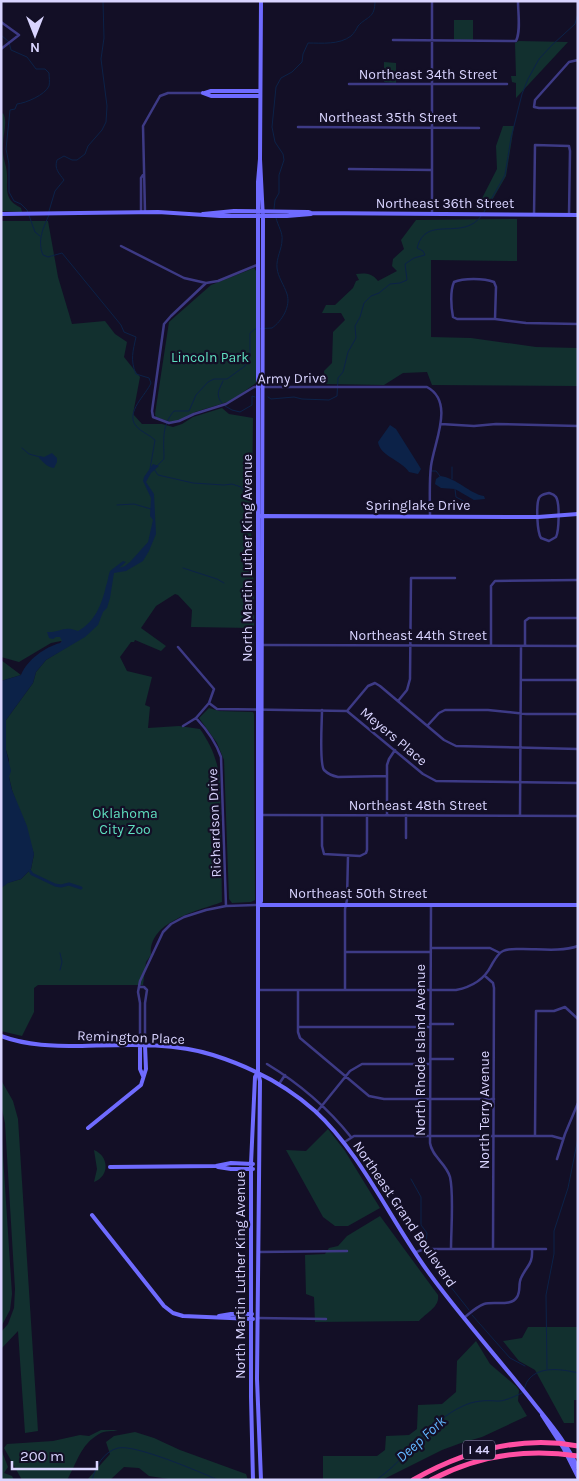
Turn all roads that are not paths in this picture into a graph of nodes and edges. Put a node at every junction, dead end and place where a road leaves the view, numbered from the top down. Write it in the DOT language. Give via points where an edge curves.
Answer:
graph roads {
  1 [pos="260,1"];
  2 [pos="432,1"];
  3 [pos="518,1"];
  4 [pos="1,22"];
  5 [pos="393,40"];
  6 [pos="432,41"];
  7 [pos="1,49"];
  8 [pos="578,60"];
  9 [pos="349,84"];
  10 [pos="432,84"];
  11 [pos="507,84"];
  12 [pos="204,93"];
  13 [pos="260,94"];
  14 [pos="578,108"];
  15 [pos="298,127"];
  16 [pos="432,128"];
  17 [pos="479,128"];
  18 [pos="260,159"];
  19 [pos="349,169"];
  20 [pos="432,170"];
  21 [pos="143,212"];
  22 [pos="260,213"];
  23 [pos="1,214"];
  24 [pos="432,214"];
  25 [pos="534,215"];
  26 [pos="569,215"];
  27 [pos="578,215"];
  28 [pos="121,246"];
  29 [pos="260,265"];
  30 [pos="206,283"];
  31 [pos="495,319"];
  32 [pos="578,324"];
  33 [pos="260,387"];
  34 [pos="441,424"];
  35 [pos="578,426"];
  36 [pos="578,514"];
  37 [pos="260,516"];
  38 [pos="430,516"];
  39 [pos="558,516"];
  40 [pos="538,517"];
  41 [pos="455,578"];
  42 [pos="578,580"];
  43 [pos="578,618"];
  44 [pos="260,645"];
  45 [pos="410,645"];
  46 [pos="491,645"];
  47 [pos="521,646"];
  48 [pos="525,646"];
  49 [pos="578,646"];
  50 [pos="178,648"];
  51 [pos="520,680"];
  52 [pos="578,680"];
  53 [pos="398,701"];
  54 [pos="209,703"];
  55 [pos="260,710"];
  56 [pos="322,710"];
  57 [pos="347,711"];
  58 [pos="521,713"];
  59 [pos="578,714"];
  60 [pos="196,718"];
  61 [pos="183,726"];
  62 [pos="428,726"];
  63 [pos="521,748"];
  64 [pos="578,749"];
  65 [pos="395,750"];
  66 [pos="387,776"];
  67 [pos="521,782"];
  68 [pos="578,782"];
  69 [pos="259,815"];
  70 [pos="322,815"];
  71 [pos="368,815"];
  72 [pos="387,815"];
  73 [pos="406,815"];
  74 [pos="520,816"];
  75 [pos="578,816"];
  76 [pos="406,838"];
  77 [pos="348,856"];
  78 [pos="259,905"];
  79 [pos="346,905"];
  80 [pos="431,905"];
  81 [pos="578,905"];
  82 [pos="226,906"];
  83 [pos="578,946"];
  84 [pos="431,950"];
  85 [pos="345,952"];
  86 [pos="500,953"];
  87 [pos="485,976"];
  88 [pos="139,987"];
  89 [pos="258,990"];
  90 [pos="298,990"];
  91 [pos="345,990"];
  92 [pos="430,990"];
  93 [pos="578,1019"];
  94 [pos="453,1024"];
  95 [pos="430,1025"];
  96 [pos="298,1027"];
  97 [pos="1,1036"];
  98 [pos="143,1045"];
  99 [pos="430,1059"];
  100 [pos="453,1059"];
  101 [pos="267,1064"];
  102 [pos="430,1064"];
  103 [pos="258,1072"];
  104 [pos="284,1075"];
  105 [pos="346,1077"];
  106 [pos="278,1085"];
  107 [pos="430,1099"];
  108 [pos="494,1099"];
  109 [pos="578,1103"];
  110 [pos="322,1105"];
  111 [pos="316,1112"];
  112 [pos="576,1114"];
  113 [pos="88,1128"];
  114 [pos="429,1136"];
  115 [pos="494,1136"];
  116 [pos="535,1136"];
  117 [pos="351,1137"];
  118 [pos="563,1139"];
  119 [pos="343,1143"];
  120 [pos="557,1159"];
  121 [pos="252,1164"];
  122 [pos="258,1164"];
  123 [pos="110,1166"];
  124 [pos="216,1166"];
  125 [pos="252,1169"];
  126 [pos="258,1169"];
  127 [pos="92,1215"];
  128 [pos="450,1248"];
  129 [pos="493,1249"];
  130 [pos="532,1249"];
  131 [pos="546,1249"];
  132 [pos="347,1251"];
  133 [pos="258,1252"];
  134 [pos="414,1253"];
  135 [pos="251,1314"];
  136 [pos="214,1317"];
  137 [pos="258,1318"];
  138 [pos="464,1318"];
  139 [pos="326,1319"];
  140 [pos="251,1320"];
  141 [pos="538,1409"];
  142 [pos="576,1446"];
  143 [pos="578,1456"];
  144 [pos="578,1468"];
  145 [pos="578,1477"];
  146 [pos="253,1480"];
  147 [pos="261,1480"];
  148 [pos="412,1480"];
  149 [pos="431,1480"];
  1 -- 13 [label="main road, North Martin Luther King Avenue"];
  2 -- 6 [label="street"];
  3 -- 6 [label="street" via="517,40"];
  4 -- 7 [label="street" via="19,35"];
  5 -- 6 [label="street"];
  6 -- 10 [label="street"];
  8 -- 14 [label="street" via="570,62 535,100 534,106"];
  9 -- 10 [label="street, Northeast 34th Street"];
  10 -- 11 [label="street, Northeast 34th Street"];
  10 -- 16 [label="street"];
  12 -- 13 [label="main road"];
  12 -- 21 [label="street" via="160,96 143,126"];
  13 -- 18 [label="main road, North Martin Luther King Avenue"];
  15 -- 16 [label="street, Northeast 35th Street"];
  16 -- 17 [label="street, Northeast 35th Street"];
  16 -- 20 [label="street"];
  18 -- 22 [label="main road, North Martin Luther King Avenue"];
  18 -- 22 [label="main road, North Martin Luther King Avenue"];
  19 -- 20 [label="street"];
  20 -- 24 [label="street"];
  21 -- 22 [label="main road, Northeast 36th Street" via="220,216"];
  21 -- 23 [label="main road, Northeast 36th Street"];
  22 -- 24 [label="main road, Northeast 36th Street"];
  22 -- 29 [label="main road, North Martin Luther King Avenue"];
  22 -- 29 [label="main road, North Martin Luther King Avenue" via="263,246"];
  24 -- 25 [label="main road, Northeast 36th Street"];
  25 -- 26 [label="main road, Northeast 36th Street"];
  25 -- 26 [label="street" via="535,145 569,146"];
  26 -- 27 [label="main road, Northeast 36th Street"];
  28 -- 30 [label="street" via="184,278"];
  29 -- 30 [label="street"];
  29 -- 33 [label="main road, North Martin Luther King Avenue"];
  30 -- 33 [label="street, Army Drive" via="164,324 153,417 169,423 221,406 254,387"];
  31 -- 31 [label="street" via="494,282 454,282 454,318"];
  31 -- 32 [label="street" via="532,324"];
  33 -- 34 [label="street, Army Drive" via="422,386 437,396 442,412"];
  33 -- 37 [label="main road, North Martin Luther King Avenue"];
  34 -- 35 [label="street"];
  34 -- 38 [label="street, Army Drive" via="431,466"];
  36 -- 39 [label="main road, Springlake Drive"];
  37 -- 38 [label="main road, Springlake Drive"];
  37 -- 44 [label="main road, North Martin Luther King Avenue"];
  38 -- 40 [label="main road, Springlake Drive"];
  39 -- 40 [label="main road, Springlake Drive"];
  39 -- 40 [label="street" via="557,498 549,493 540,497"];
  39 -- 40 [label="street" via="558,534 553,540 545,540 539,535"];
  41 -- 45 [label="street" via="411,578"];
  42 -- 46 [label="street" via="497,580 492,584"];
  43 -- 48 [label="street" via="529,618 526,621"];
  44 -- 45 [label="street, Northeast 44th Street"];
  44 -- 55 [label="main road, North Martin Luther King Avenue"];
  45 -- 46 [label="street, Northeast 44th Street"];
  45 -- 53 [label="street" via="408,687"];
  46 -- 47 [label="street, Northeast 44th Street"];
  47 -- 48 [label="street, Northeast 44th Street"];
  47 -- 51 [label="street"];
  48 -- 49 [label="street, Northeast 44th Street"];
  50 -- 54 [label="street" via="212,685 214,689"];
  51 -- 52 [label="street"];
  51 -- 58 [label="street"];
  53 -- 57 [label="street" via="372,683"];
  53 -- 62 [label="street"];
  54 -- 55 [label="street, Meyers Place" via="221,710"];
  54 -- 60 [label="street"];
  55 -- 56 [label="street, Meyers Place"];
  55 -- 69 [label="main road, North Martin Luther King Avenue"];
  56 -- 57 [label="street, Meyers Place"];
  56 -- 66 [label="street" via="322,762 325,770 338,777"];
  57 -- 65 [label="street, Meyers Place"];
  58 -- 59 [label="street"];
  58 -- 62 [label="street" via="445,710"];
  58 -- 63 [label="street"];
  60 -- 61 [label="street"];
  60 -- 82 [label="street, Richardson Drive" via="218,747 221,758"];
  62 -- 63 [label="street" via="456,746"];
  63 -- 64 [label="street"];
  63 -- 67 [label="street"];
  65 -- 66 [label="street" via="388,762"];
  65 -- 67 [label="street, Meyers Place" via="436,781"];
  66 -- 72 [label="street"];
  67 -- 68 [label="street, Meyers Place"];
  67 -- 74 [label="street"];
  69 -- 70 [label="street, Northeast 48th Street"];
  69 -- 78 [label="main road, North Martin Luther King Avenue"];
  70 -- 71 [label="street, Northeast 48th Street"];
  70 -- 77 [label="street" via="324,854"];
  71 -- 72 [label="street, Northeast 48th Street"];
  71 -- 77 [label="street" via="366,853"];
  72 -- 73 [label="street, Northeast 48th Street"];
  73 -- 74 [label="street, Northeast 48th Street"];
  73 -- 76 [label="street"];
  74 -- 75 [label="street, Northeast 48th Street"];
  77 -- 79 [label="street"];
  78 -- 79 [label="main road, Northeast 50th Street"];
  78 -- 82 [label="street, Northeast 50th Street"];
  78 -- 89 [label="main road, North Martin Luther King Avenue"];
  79 -- 80 [label="main road, Northeast 50th Street"];
  79 -- 85 [label="street"];
  80 -- 81 [label="main road, Northeast 50th Street"];
  80 -- 84 [label="street, North Rhode Island Avenue"];
  82 -- 88 [label="street, Northeast 50th Street" via="184,917 171,924 154,949"];
  83 -- 86 [label="street" via="516,949"];
  84 -- 85 [label="street"];
  84 -- 86 [label="street" via="490,948"];
  84 -- 92 [label="street, North Rhode Island Avenue"];
  85 -- 91 [label="street"];
  86 -- 87 [label="street"];
  87 -- 92 [label="street" via="465,988"];
  87 -- 108 [label="street, North Terry Avenue" via="494,988"];
  88 -- 98 [label="street"];
  88 -- 98 [label="street" via="147,990"];
  89 -- 90 [label="street"];
  89 -- 103 [label="main road, North Martin Luther King Avenue"];
  90 -- 91 [label="street"];
  90 -- 96 [label="street"];
  91 -- 92 [label="street"];
  92 -- 95 [label="street, North Rhode Island Avenue"];
  93 -- 116 [label="street" via="563,1007 557,1011 536,1011"];
  94 -- 95 [label="street"];
  95 -- 96 [label="street"];
  95 -- 99 [label="street, North Rhode Island Avenue"];
  96 -- 105 [label="street" via="301,1040"];
  97 -- 98 [label="main road, Remington Place" via="44,1045"];
  98 -- 103 [label="main road, Remington Place" via="199,1052"];
  98 -- 113 [label="main road" via="146,1069 142,1082"];
  99 -- 100 [label="street"];
  99 -- 102 [label="street, North Rhode Island Avenue"];
  101 -- 104 [label="street, Northeast Grand Boulevard"];
  102 -- 105 [label="street" via="362,1064"];
  102 -- 107 [label="street, North Rhode Island Avenue"];
  103 -- 106 [label="main road, Northeast Grand Boulevard"];
  103 -- 121 [label="main road, North Martin Luther King Avenue" via="255,1077"];
  103 -- 122 [label="main road, North Martin Luther King Avenue"];
  104 -- 106 [label="street"];
  104 -- 110 [label="street, Northeast Grand Boulevard"];
  105 -- 107 [label="street" via="375,1099"];
  105 -- 110 [label="street"];
  106 -- 111 [label="main road, Northeast Grand Boulevard"];
  107 -- 108 [label="street"];
  107 -- 114 [label="street, North Rhode Island Avenue"];
  108 -- 115 [label="street, North Terry Avenue"];
  109 -- 112 [label="street"];
  110 -- 111 [label="street"];
  110 -- 117 [label="street, Northeast Grand Boulevard"];
  111 -- 119 [label="main road, Northeast Grand Boulevard"];
  112 -- 118 [label="street"];
  114 -- 115 [label="street"];
  114 -- 117 [label="street"];
  114 -- 128 [label="street, North Rhode Island Avenue" via="433,1153 444,1165 450,1180"];
  115 -- 116 [label="street"];
  115 -- 129 [label="street, North Terry Avenue"];
  116 -- 118 [label="street"];
  117 -- 119 [label="street"];
  118 -- 120 [label="street"];
  119 -- 134 [label="main road, Northeast Grand Boulevard"];
  121 -- 122 [label="main road"];
  121 -- 124 [label="main road"];
  121 -- 125 [label="main road, North Martin Luther King Avenue"];
  122 -- 126 [label="main road, North Martin Luther King Avenue"];
  123 -- 124 [label="main road"];
  124 -- 125 [label="main road"];
  125 -- 126 [label="main road"];
  125 -- 135 [label="main road, North Martin Luther King Avenue"];
  126 -- 133 [label="main road, North Martin Luther King Avenue"];
  127 -- 136 [label="main road" via="167,1309 183,1316"];
  128 -- 129 [label="street"];
  128 -- 134 [label="street" via="422,1249"];
  129 -- 130 [label="street"];
  130 -- 131 [label="street"];
  130 -- 138 [label="street" via="532,1262 521,1278 516,1298 510,1302 483,1304"];
  132 -- 133 [label="street"];
  133 -- 137 [label="main road, North Martin Luther King Avenue"];
  134 -- 138 [label="main road, Northeast Grand Boulevard"];
  135 -- 136 [label="main road"];
  135 -- 137 [label="main road"];
  135 -- 140 [label="main road, North Martin Luther King Avenue"];
  136 -- 140 [label="main road"];
  137 -- 139 [label="street"];
  137 -- 140 [label="main road"];
  137 -- 147 [label="main road, North Martin Luther King Avenue"];
  138 -- 141 [label="main road, Northeast Grand Boulevard"];
  140 -- 146 [label="main road, North Martin Luther King Avenue"];
  141 -- 144 [label="main road, Northeast Grand Boulevard" via="557,1431"];
  141 -- 145 [label="main road, Northeast Grand Boulevard"];
  142 -- 148 [label="highway, I 44" via="513,1444 476,1451"];
  143 -- 149 [label="highway, I 44" via="557,1452 494,1456 462,1465"];
}
